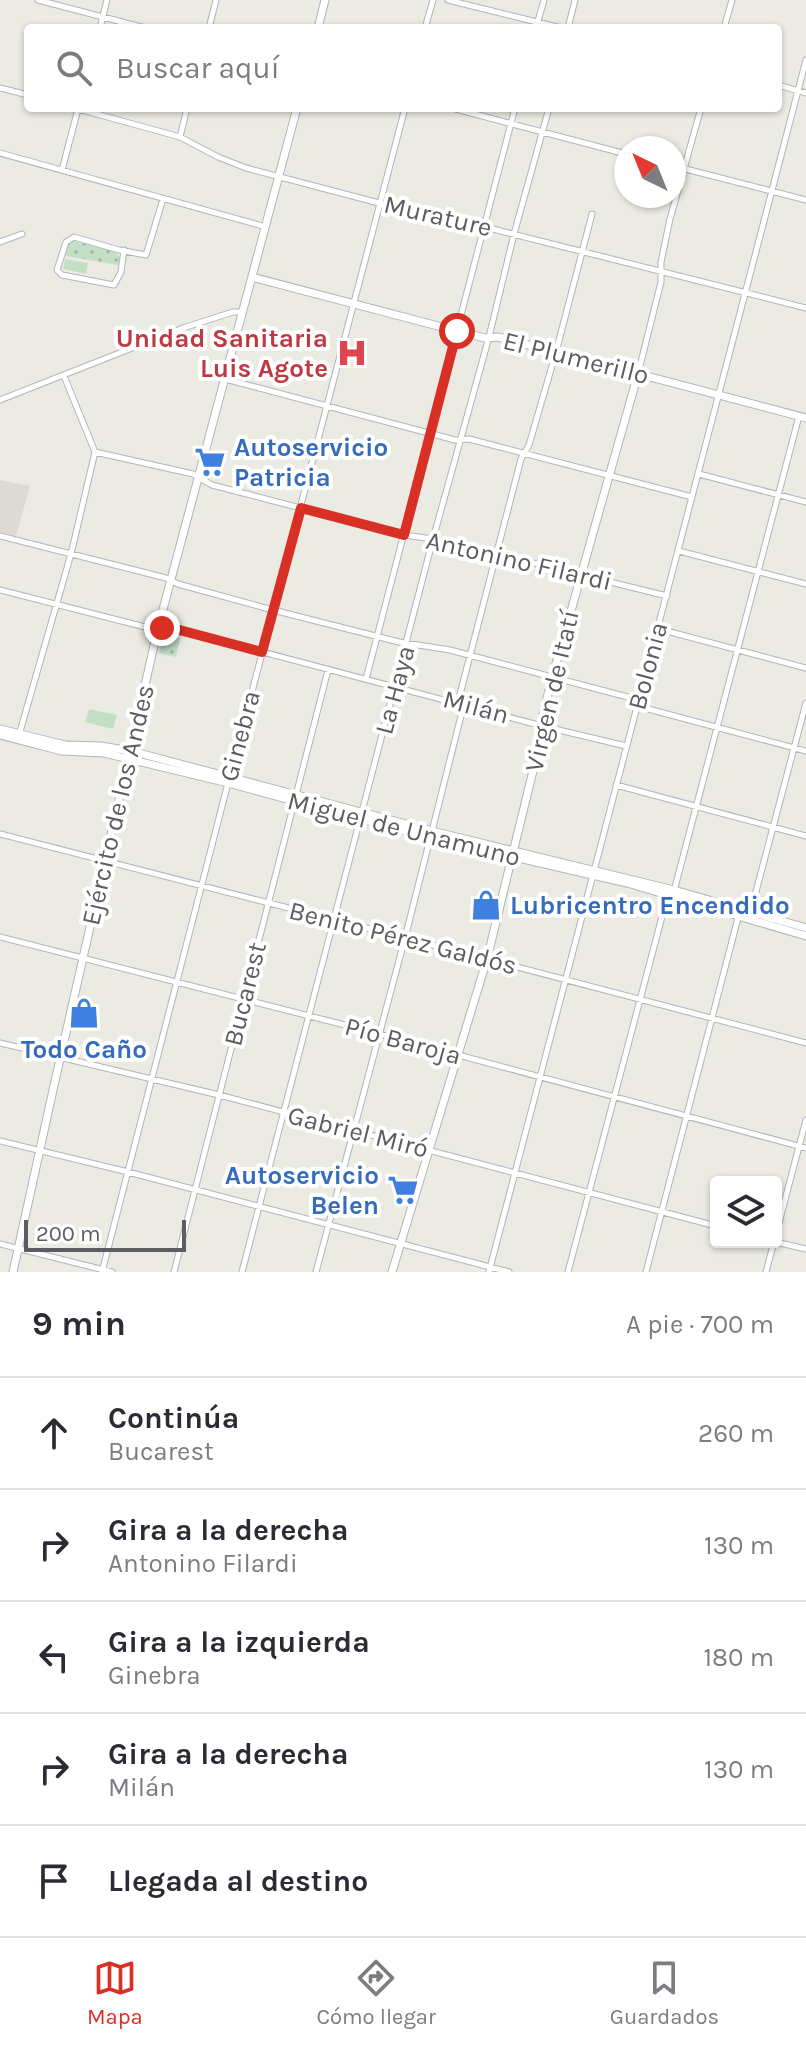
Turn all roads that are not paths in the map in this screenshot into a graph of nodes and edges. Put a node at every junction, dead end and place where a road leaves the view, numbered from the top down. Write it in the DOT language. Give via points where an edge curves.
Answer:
graph roads {
  1 [pos="38,0"];
  2 [pos="107,0"];
  3 [pos="216,0"];
  4 [pos="325,0"];
  5 [pos="433,0"];
  6 [pos="448,0"];
  7 [pos="544,0"];
  8 [pos="575,0"];
  9 [pos="732,0"];
  10 [pos="103,17"];
  11 [pos="101,24"];
  12 [pos="130,24"];
  13 [pos="210,24"];
  14 [pos="319,24"];
  15 [pos="426,24"];
  16 [pos="533,24"];
  17 [pos="537,24"];
  18 [pos="569,24"];
  19 [pos="725,24"];
  20 [pos="806,60"];
  21 [pos="782,86"];
  22 [pos="0,88"];
  23 [pos="798,91"];
  24 [pos="806,93"];
  25 [pos="24,94"];
  26 [pos="76,112"];
  27 [pos="91,112"];
  28 [pos="186,112"];
  29 [pos="296,112"];
  30 [pos="404,112"];
  31 [pos="468,112"];
  32 [pos="514,112"];
  33 [pos="548,112"];
  34 [pos="700,112"];
  35 [pos="511,123"];
  36 [pos="543,131"];
  37 [pos="180,137"];
  38 [pos="614,151"];
  39 [pos="0,153"];
  40 [pos="686,162"];
  41 [pos="62,170"];
  42 [pos="686,170"];
  43 [pos="280,176"];
  44 [pos="772,191"];
  45 [pos="163,199"];
  46 [pos="806,200"];
  47 [pos="379,203"];
  48 [pos="673,208"];
  49 [pos="592,214"];
  50 [pos="266,227"];
  51 [pos="485,227"];
  52 [pos="22,234"];
  53 [pos="514,234"];
  54 [pos="0,242"];
  55 [pos="124,250"];
  56 [pos="582,252"];
  57 [pos="662,272"];
  58 [pos="252,277"];
  59 [pos="745,293"];
  60 [pos="354,304"];
  61 [pos="806,308"];
  62 [pos="243,312"];
  63 [pos="457,331"];
  64 [pos="489,337"];
  65 [pos="556,352"];
  66 [pos="638,374"];
  67 [pos="64,376"];
  68 [pos="225,379"];
  69 [pos="718,395"];
  70 [pos="0,400"];
  71 [pos="327,407"];
  72 [pos="803,417"];
  73 [pos="431,433"];
  74 [pos="462,439"];
  75 [pos="95,452"];
  76 [pos="525,453"];
  77 [pos="698,474"];
  78 [pos="610,475"];
  79 [pos="199,477"];
  80 [pos="779,494"];
  81 [pos="692,497"];
  82 [pos="806,502"];
  83 [pos="301,508"];
  84 [pos="404,535"];
  85 [pos="0,536"];
  86 [pos="433,539"];
  87 [pos="679,551"];
  88 [pos="71,554"];
  89 [pos="497,554"];
  90 [pos="758,571"];
  91 [pos="581,575"];
  92 [pos="172,581"];
  93 [pos="806,584"];
  94 [pos="0,590"];
  95 [pos="667,596"];
  96 [pos="57,604"];
  97 [pos="273,610"];
  98 [pos="158,628"];
  99 [pos="659,629"];
  100 [pos="377,636"];
  101 [pos="408,642"];
  102 [pos="737,650"];
  103 [pos="262,652"];
  104 [pos="471,656"];
  105 [pos="806,668"];
  106 [pos="328,670"];
  107 [pos="552,678"];
  108 [pos="366,679"];
  109 [pos="396,686"];
  110 [pos="461,703"];
  111 [pos="638,703"];
  112 [pos="806,703"];
  113 [pos="542,726"];
  114 [pos="717,728"];
  115 [pos="0,729"];
  116 [pos="0,735"];
  117 [pos="19,737"];
  118 [pos="626,746"];
  119 [pos="794,748"];
  120 [pos="806,751"];
  121 [pos="130,755"];
  122 [pos="229,780"];
  123 [pos="616,785"];
  124 [pos="296,798"];
  125 [pos="695,807"];
  126 [pos="361,815"];
  127 [pos="773,827"];
  128 [pos="432,834"];
  129 [pos="0,836"];
  130 [pos="806,836"];
  131 [pos="512,853"];
  132 [pos="105,862"];
  133 [pos="594,873"];
  134 [pos="202,886"];
  135 [pos="671,892"];
  136 [pos="269,903"];
  137 [pos="740,912"];
  138 [pos="750,915"];
  139 [pos="334,920"];
  140 [pos="806,928"];
  141 [pos="806,936"];
  142 [pos="0,937"];
  143 [pos="405,938"];
  144 [pos="83,957"];
  145 [pos="487,959"];
  146 [pos="567,980"];
  147 [pos="177,981"];
  148 [pos="245,999"];
  149 [pos="640,999"];
  150 [pos="309,1015"];
  151 [pos="711,1018"];
  152 [pos="380,1034"];
  153 [pos="0,1043"];
  154 [pos="806,1043"];
  155 [pos="457,1056"];
  156 [pos="60,1058"];
  157 [pos="540,1077"];
  158 [pos="151,1080"];
  159 [pos="219,1095"];
  160 [pos="614,1097"];
  161 [pos="284,1113"];
  162 [pos="686,1116"];
  163 [pos="806,1120"];
  164 [pos="355,1132"];
  165 [pos="0,1141"];
  166 [pos="803,1147"];
  167 [pos="429,1150"];
  168 [pos="40,1151"];
  169 [pos="128,1172"];
  170 [pos="515,1173"];
  171 [pos="195,1190"];
  172 [pos="589,1192"];
  173 [pos="259,1208"];
  174 [pos="661,1211"];
  175 [pos="782,1215"];
  176 [pos="710,1224"];
  177 [pos="328,1226"];
  178 [pos="0,1244"];
  179 [pos="400,1244"];
  180 [pos="782,1244"];
  181 [pos="18,1248"];
  182 [pos="773,1248"];
  183 [pos="806,1249"];
  184 [pos="490,1270"];
  185 [pos="103,1271"];
  186 [pos="13,1272"];
  187 [pos="112,1272"];
  188 [pos="174,1272"];
  189 [pos="242,1272"];
  190 [pos="316,1272"];
  191 [pos="392,1272"];
  192 [pos="509,1272"];
  193 [pos="568,1272"];
  194 [pos="646,1272"];
  195 [pos="766,1272"];
  1 -- 10 [label="street"];
  2 -- 10 [label="street"];
  3 -- 13 [label="street"];
  4 -- 14 [label="street"];
  5 -- 15 [label="street"];
  6 -- 16 [label="street"];
  7 -- 17 [label="street"];
  8 -- 18 [label="street"];
  9 -- 19 [label="street"];
  10 -- 11 [label="street"];
  10 -- 12 [label="street"];
  20 -- 23 [label="street, Bolonia"];
  21 -- 23 [label="street"];
  22 -- 25 [label="street"];
  23 -- 24 [label="street"];
  23 -- 44 [label="street, Bolonia"];
  26 -- 41 [label="street"];
  27 -- 37 [label="street, Murature"];
  28 -- 37 [label="street"];
  29 -- 43 [label="street, Ejército de los Andes"];
  30 -- 47 [label="street, Ginebra"];
  31 -- 35 [label="street"];
  32 -- 35 [label="street"];
  33 -- 36 [label="street, La Haya"];
  34 -- 40 [label="street, Virgen de Itatí"];
  35 -- 36 [label="street"];
  35 -- 51 [label="street"];
  36 -- 38 [label="street"];
  36 -- 53 [label="street, La Haya"];
  37 -- 43 [label="street, Murature" via="226,161"];
  39 -- 41 [label="street"];
  41 -- 45 [label="street"];
  42 -- 44 [label="street"];
  43 -- 47 [label="street, Murature"];
  43 -- 50 [label="street, Ejército de los Andes"];
  44 -- 46 [label="street"];
  44 -- 59 [label="street, Bolonia"];
  45 -- 50 [label="street"];
  45 -- 55 [label="street" via="146,255"];
  47 -- 51 [label="street, Murature"];
  47 -- 60 [label="street, Ginebra"];
  48 -- 57 [label="street, Virgen de Itatí"];
  49 -- 56 [label="street"];
  50 -- 58 [label="street, Ejército de los Andes"];
  51 -- 53 [label="street, Murature"];
  51 -- 63 [label="street"];
  52 -- 54 [label="street"];
  53 -- 56 [label="street, Murature"];
  53 -- 64 [label="street, La Haya"];
  55 -- 55 [label="street" via="114,285 57,270 71,238"];
  56 -- 57 [label="street, Murature"];
  56 -- 65 [label="street"];
  57 -- 59 [label="street, Murature"];
  57 -- 66 [label="street, Virgen de Itatí"];
  58 -- 60 [label="street, El Plumerillo"];
  58 -- 62 [label="street, Ejército de los Andes"];
  59 -- 61 [label="street, Murature"];
  59 -- 69 [label="street, Bolonia"];
  60 -- 63 [label="street, El Plumerillo"];
  60 -- 71 [label="street, Ginebra"];
  62 -- 67 [label="street" via="183,328"];
  62 -- 68 [label="street, Ejército de los Andes"];
  63 -- 64 [label="street, El Plumerillo"];
  63 -- 73 [label="street"];
  64 -- 65 [label="street, El Plumerillo"];
  64 -- 74 [label="street, La Haya"];
  65 -- 66 [label="street, El Plumerillo"];
  65 -- 76 [label="street"];
  66 -- 69 [label="street, El Plumerillo"];
  66 -- 78 [label="street, Virgen de Itatí"];
  67 -- 70 [label="street"];
  67 -- 75 [label="street"];
  68 -- 71 [label="street"];
  68 -- 79 [label="street, Ejército de los Andes"];
  69 -- 72 [label="street, El Plumerillo"];
  69 -- 77 [label="street, Bolonia"];
  71 -- 73 [label="street"];
  71 -- 83 [label="street, Ginebra"];
  72 -- 80 [label="street"];
  73 -- 74 [label="street"];
  73 -- 84 [label="street"];
  74 -- 76 [label="street"];
  74 -- 86 [label="street, La Haya"];
  75 -- 79 [label="street, Antonino Filardi"];
  75 -- 88 [label="street"];
  76 -- 78 [label="street"];
  76 -- 89 [label="street"];
  77 -- 80 [label="street"];
  77 -- 81 [label="street, Bolonia"];
  78 -- 81 [label="street"];
  78 -- 91 [label="street, Virgen de Itatí"];
  79 -- 83 [label="street, Antonino Filardi"];
  79 -- 92 [label="street, Ejército de los Andes"];
  80 -- 82 [label="street"];
  80 -- 90 [label="street"];
  81 -- 87 [label="street, Bolonia"];
  83 -- 84 [label="street, Antonino Filardi"];
  83 -- 97 [label="street, Ginebra"];
  84 -- 86 [label="street, Antonino Filardi"];
  84 -- 100 [label="street"];
  85 -- 88 [label="street"];
  86 -- 89 [label="street, Antonino Filardi"];
  86 -- 101 [label="street, La Haya"];
  87 -- 90 [label="street"];
  87 -- 95 [label="street, Bolonia"];
  88 -- 92 [label="street"];
  88 -- 96 [label="street"];
  89 -- 91 [label="street, Antonino Filardi"];
  89 -- 104 [label="street"];
  90 -- 93 [label="street"];
  90 -- 102 [label="street"];
  91 -- 95 [label="street, Antonino Filardi"];
  91 -- 107 [label="street, Virgen de Itatí"];
  92 -- 97 [label="street"];
  92 -- 98 [label="street, Ejército de los Andes"];
  94 -- 96 [label="street, Milán"];
  95 -- 99 [label="street, Bolonia"];
  96 -- 98 [label="street, Milán"];
  96 -- 117 [label="street"];
  97 -- 100 [label="street"];
  97 -- 103 [label="street, Ginebra"];
  98 -- 103 [label="street, Milán"];
  98 -- 121 [label="street, Ejército de los Andes"];
  99 -- 102 [label="street"];
  99 -- 111 [label="street, Bolonia"];
  100 -- 101 [label="street"];
  100 -- 108 [label="street"];
  101 -- 104 [label="street"];
  101 -- 109 [label="street, La Haya"];
  102 -- 105 [label="street"];
  102 -- 114 [label="street"];
  103 -- 106 [label="street, Milán"];
  103 -- 122 [label="street, Ginebra"];
  104 -- 107 [label="street"];
  104 -- 110 [label="street"];
  106 -- 108 [label="street, Milán"];
  106 -- 124 [label="street, Bucarest"];
  107 -- 111 [label="street"];
  107 -- 113 [label="street, Virgen de Itatí"];
  108 -- 109 [label="street, Milán"];
  109 -- 110 [label="street, Milán"];
  109 -- 126 [label="street, La Haya"];
  110 -- 113 [label="street, Milán"];
  110 -- 128 [label="street"];
  111 -- 114 [label="street"];
  111 -- 118 [label="street, Bolonia"];
  112 -- 119 [label="street"];
  113 -- 118 [label="street, Milán"];
  113 -- 131 [label="street, Virgen de Itatí"];
  114 -- 119 [label="street"];
  114 -- 125 [label="street"];
  115 -- 117 [label="street, Miguel de Unamuno"];
  116 -- 117 [label="street, Miguel de Unamuno"];
  117 -- 121 [label="street, Miguel de Unamuno" via="62,751"];
  118 -- 123 [label="street, Bolonia"];
  119 -- 120 [label="street"];
  119 -- 127 [label="street"];
  121 -- 122 [label="street, Miguel de Unamuno"];
  121 -- 132 [label="street, Ejército de los Andes"];
  122 -- 124 [label="street, Miguel de Unamuno"];
  122 -- 134 [label="street, Ginebra"];
  123 -- 125 [label="street"];
  123 -- 133 [label="street, Bolonia"];
  124 -- 126 [label="street, Miguel de Unamuno"];
  124 -- 136 [label="street, Bucarest"];
  125 -- 127 [label="street"];
  125 -- 135 [label="street"];
  126 -- 128 [label="street, Miguel de Unamuno"];
  126 -- 139 [label="street, La Haya"];
  127 -- 130 [label="street"];
  127 -- 138 [label="street"];
  128 -- 131 [label="street, Miguel de Unamuno"];
  128 -- 143 [label="street"];
  129 -- 132 [label="street, Benito Pérez Galdós"];
  131 -- 133 [label="street, Miguel de Unamuno"];
  131 -- 145 [label="street, Virgen de Itatí"];
  132 -- 134 [label="street, Benito Pérez Galdós"];
  132 -- 144 [label="street, Ejército de los Andes"];
  133 -- 135 [label="street, Miguel de Unamuno"];
  133 -- 146 [label="street, Bolonia"];
  134 -- 136 [label="street, Benito Pérez Galdós"];
  134 -- 147 [label="street, Ginebra"];
  135 -- 137 [label="street, Miguel de Unamuno"];
  135 -- 149 [label="street"];
  136 -- 139 [label="street, Benito Pérez Galdós"];
  136 -- 148 [label="street, Bucarest"];
  137 -- 138 [label="street, Miguel de Unamuno"];
  137 -- 151 [label="street"];
  138 -- 140 [label="street, Miguel de Unamuno"];
  138 -- 141 [label="street, Miguel de Unamuno"];
  139 -- 143 [label="street, Benito Pérez Galdós"];
  139 -- 150 [label="street, La Haya"];
  142 -- 144 [label="street, Pío Baroja"];
  143 -- 145 [label="street, Benito Pérez Galdós"];
  143 -- 152 [label="street"];
  144 -- 147 [label="street, Pío Baroja"];
  144 -- 156 [label="street, Ejército de los Andes"];
  145 -- 146 [label="street, Benito Pérez Galdós"];
  145 -- 155 [label="street, Virgen de Itatí"];
  146 -- 149 [label="street, Benito Pérez Galdós"];
  146 -- 157 [label="street, Bolonia"];
  147 -- 148 [label="street, Pío Baroja"];
  147 -- 158 [label="street, Ginebra"];
  148 -- 150 [label="street, Pío Baroja"];
  148 -- 159 [label="street, Bucarest"];
  149 -- 151 [label="street, Benito Pérez Galdós"];
  149 -- 160 [label="street"];
  150 -- 152 [label="street, Pío Baroja"];
  150 -- 161 [label="street, La Haya"];
  151 -- 154 [label="street, Benito Pérez Galdós"];
  151 -- 162 [label="street"];
  152 -- 155 [label="street, Pío Baroja"];
  152 -- 164 [label="street"];
  153 -- 156 [label="street, Gabriel Miró"];
  155 -- 157 [label="street, Pío Baroja"];
  155 -- 167 [label="street, Virgen de Itatí"];
  156 -- 158 [label="street, Gabriel Miró"];
  156 -- 168 [label="street, Ejército de los Andes"];
  157 -- 160 [label="street, Pío Baroja"];
  157 -- 170 [label="street, Bolonia"];
  158 -- 159 [label="street, Gabriel Miró"];
  158 -- 169 [label="street, Ginebra"];
  159 -- 161 [label="street, Gabriel Miró"];
  159 -- 171 [label="street, Bucarest"];
  160 -- 162 [label="street, Pío Baroja"];
  160 -- 172 [label="street"];
  161 -- 164 [label="street, Gabriel Miró"];
  161 -- 173 [label="street, La Haya"];
  162 -- 166 [label="street, Pío Baroja"];
  162 -- 174 [label="street"];
  163 -- 166 [label="street"];
  164 -- 167 [label="street, Gabriel Miró"];
  164 -- 177 [label="street"];
  165 -- 168 [label="street"];
  166 -- 175 [label="street"];
  167 -- 170 [label="street, Gabriel Miró"];
  167 -- 179 [label="street, Virgen de Itatí"];
  168 -- 169 [label="street"];
  168 -- 181 [label="street, Ejército de los Andes"];
  169 -- 171 [label="street"];
  169 -- 185 [label="street, Ginebra"];
  170 -- 172 [label="street, Gabriel Miró"];
  170 -- 184 [label="street, Bolonia"];
  171 -- 173 [label="street"];
  171 -- 188 [label="street, Bucarest"];
  172 -- 174 [label="street, Gabriel Miró"];
  172 -- 193 [label="street"];
  173 -- 177 [label="street"];
  173 -- 189 [label="street, La Haya"];
  174 -- 176 [label="street, Gabriel Miró"];
  174 -- 194 [label="street"];
  177 -- 179 [label="street"];
  177 -- 190 [label="street"];
  178 -- 181 [label="street"];
  179 -- 184 [label="street"];
  179 -- 191 [label="street, Virgen de Itatí"];
  180 -- 183 [label="street"];
  181 -- 185 [label="street"];
  181 -- 186 [label="street, Ejército de los Andes"];
  182 -- 195 [label="street"];
  184 -- 192 [label="street"];
  185 -- 187 [label="street"];
}
